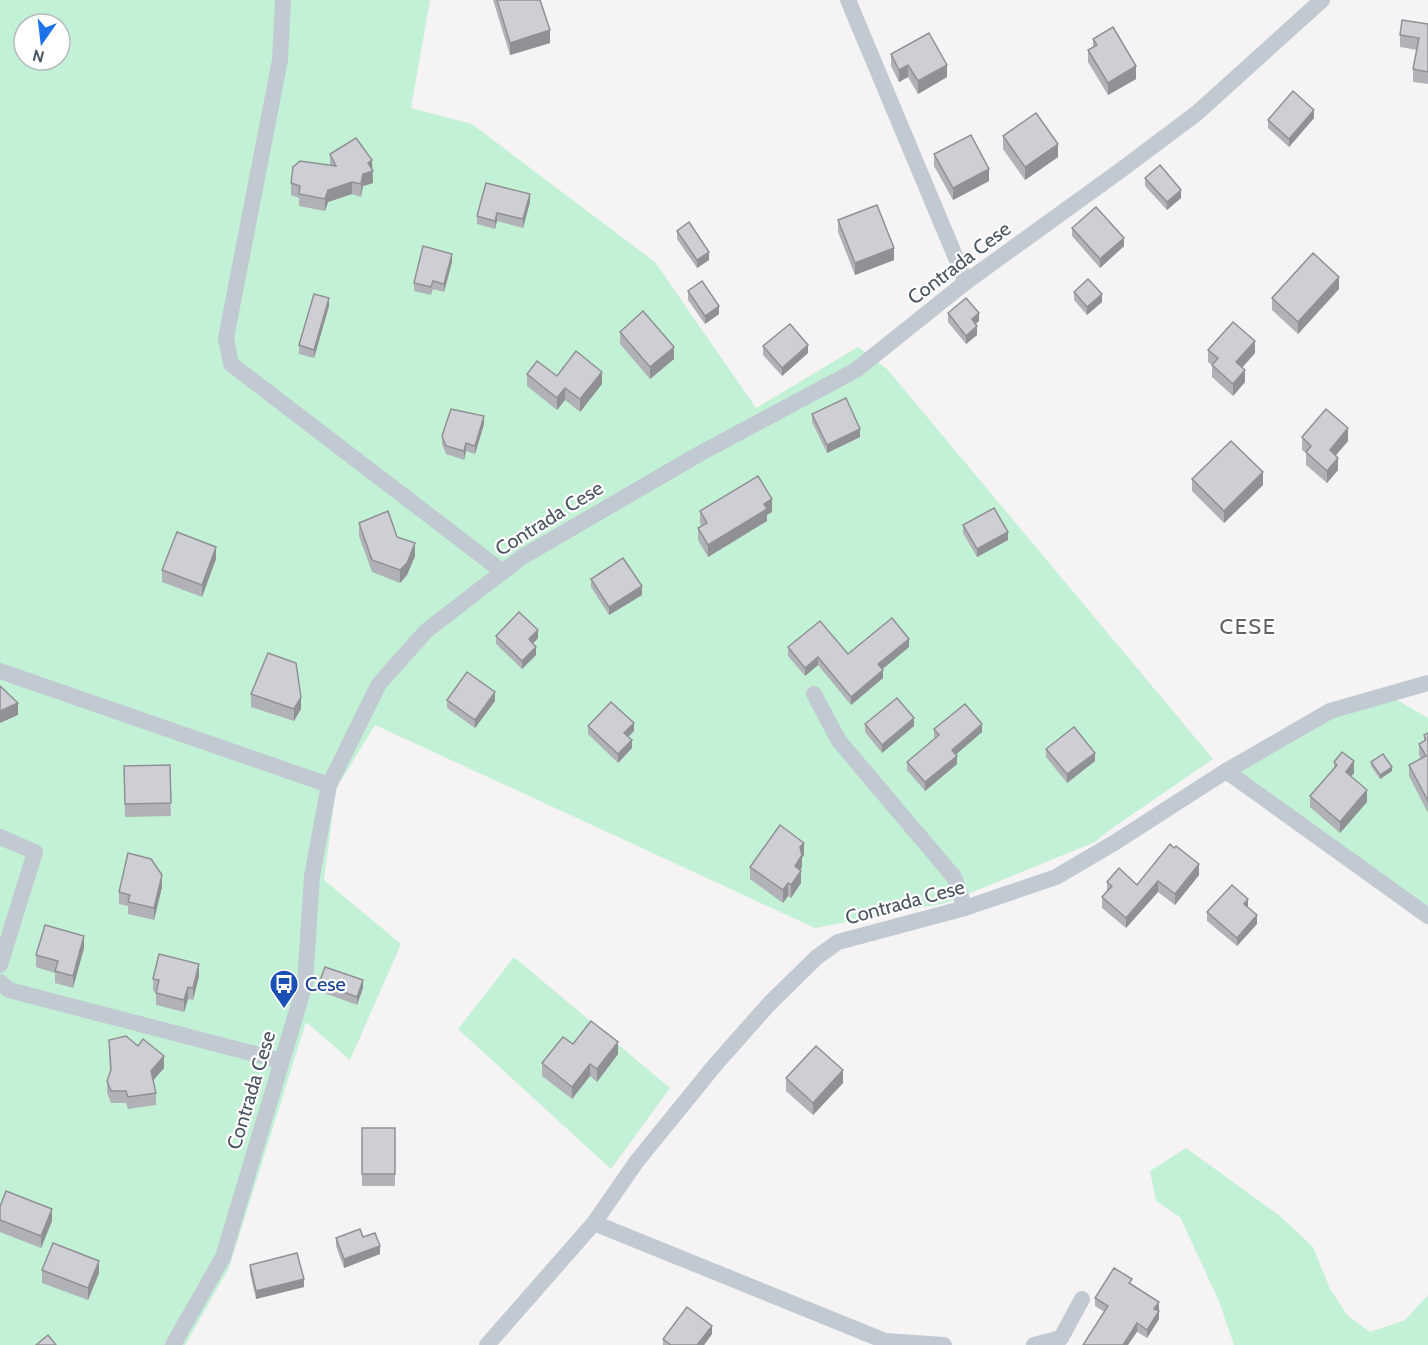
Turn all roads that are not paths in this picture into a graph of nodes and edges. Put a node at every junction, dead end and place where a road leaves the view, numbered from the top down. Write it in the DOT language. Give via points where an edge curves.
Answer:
graph roads {
  1 [pos="283,0"];
  2 [pos="848,0"];
  3 [pos="1322,0"];
  4 [pos="966,282"];
  5 [pos="503,572"];
  6 [pos="0,671"];
  7 [pos="1428,683"];
  8 [pos="814,694"];
  9 [pos="1226,771"];
  10 [pos="329,785"];
  11 [pos="0,837"];
  12 [pos="965,908"];
  13 [pos="1428,916"];
  14 [pos="0,965"];
  15 [pos="0,982"];
  16 [pos="282,1060"];
  17 [pos="594,1223"];
  18 [pos="1082,1299"];
  19 [pos="885,1343"];
  20 [pos="173,1345"];
  21 [pos="487,1345"];
  22 [pos="944,1345"];
  23 [pos="1034,1345"];
  1 -- 5 [label="street" via="280,60 226,338 231,364"];
  2 -- 4 [label="street"];
  3 -- 4 [label="street, Contrada Cese" via="1197,112"];
  4 -- 5 [label="street, Contrada Cese" via="856,370 611,504"];
  5 -- 10 [label="street, Contrada Cese" via="426,631 379,684"];
  6 -- 10 [label="street"];
  7 -- 9 [label="street, Contrada Cese" via="1330,711"];
  8 -- 12 [label="street" via="839,741 954,877"];
  9 -- 12 [label="street, Contrada Cese" via="1056,877"];
  9 -- 13 [label="street"];
  10 -- 16 [label="street, Contrada Cese" via="312,876 305,984"];
  11 -- 14 [label="street" via="35,852"];
  12 -- 17 [label="street, Contrada Cese" via="838,942 817,957 716,1065 637,1161"];
  15 -- 16 [label="street" via="9,990"];
  16 -- 20 [label="street, Contrada Cese" via="223,1257"];
  17 -- 19 [label="street"];
  17 -- 21 [label="street, Contrada Cese"];
  18 -- 23 [label="street" via="1061,1338"];
  19 -- 22 [label="street"];
}
